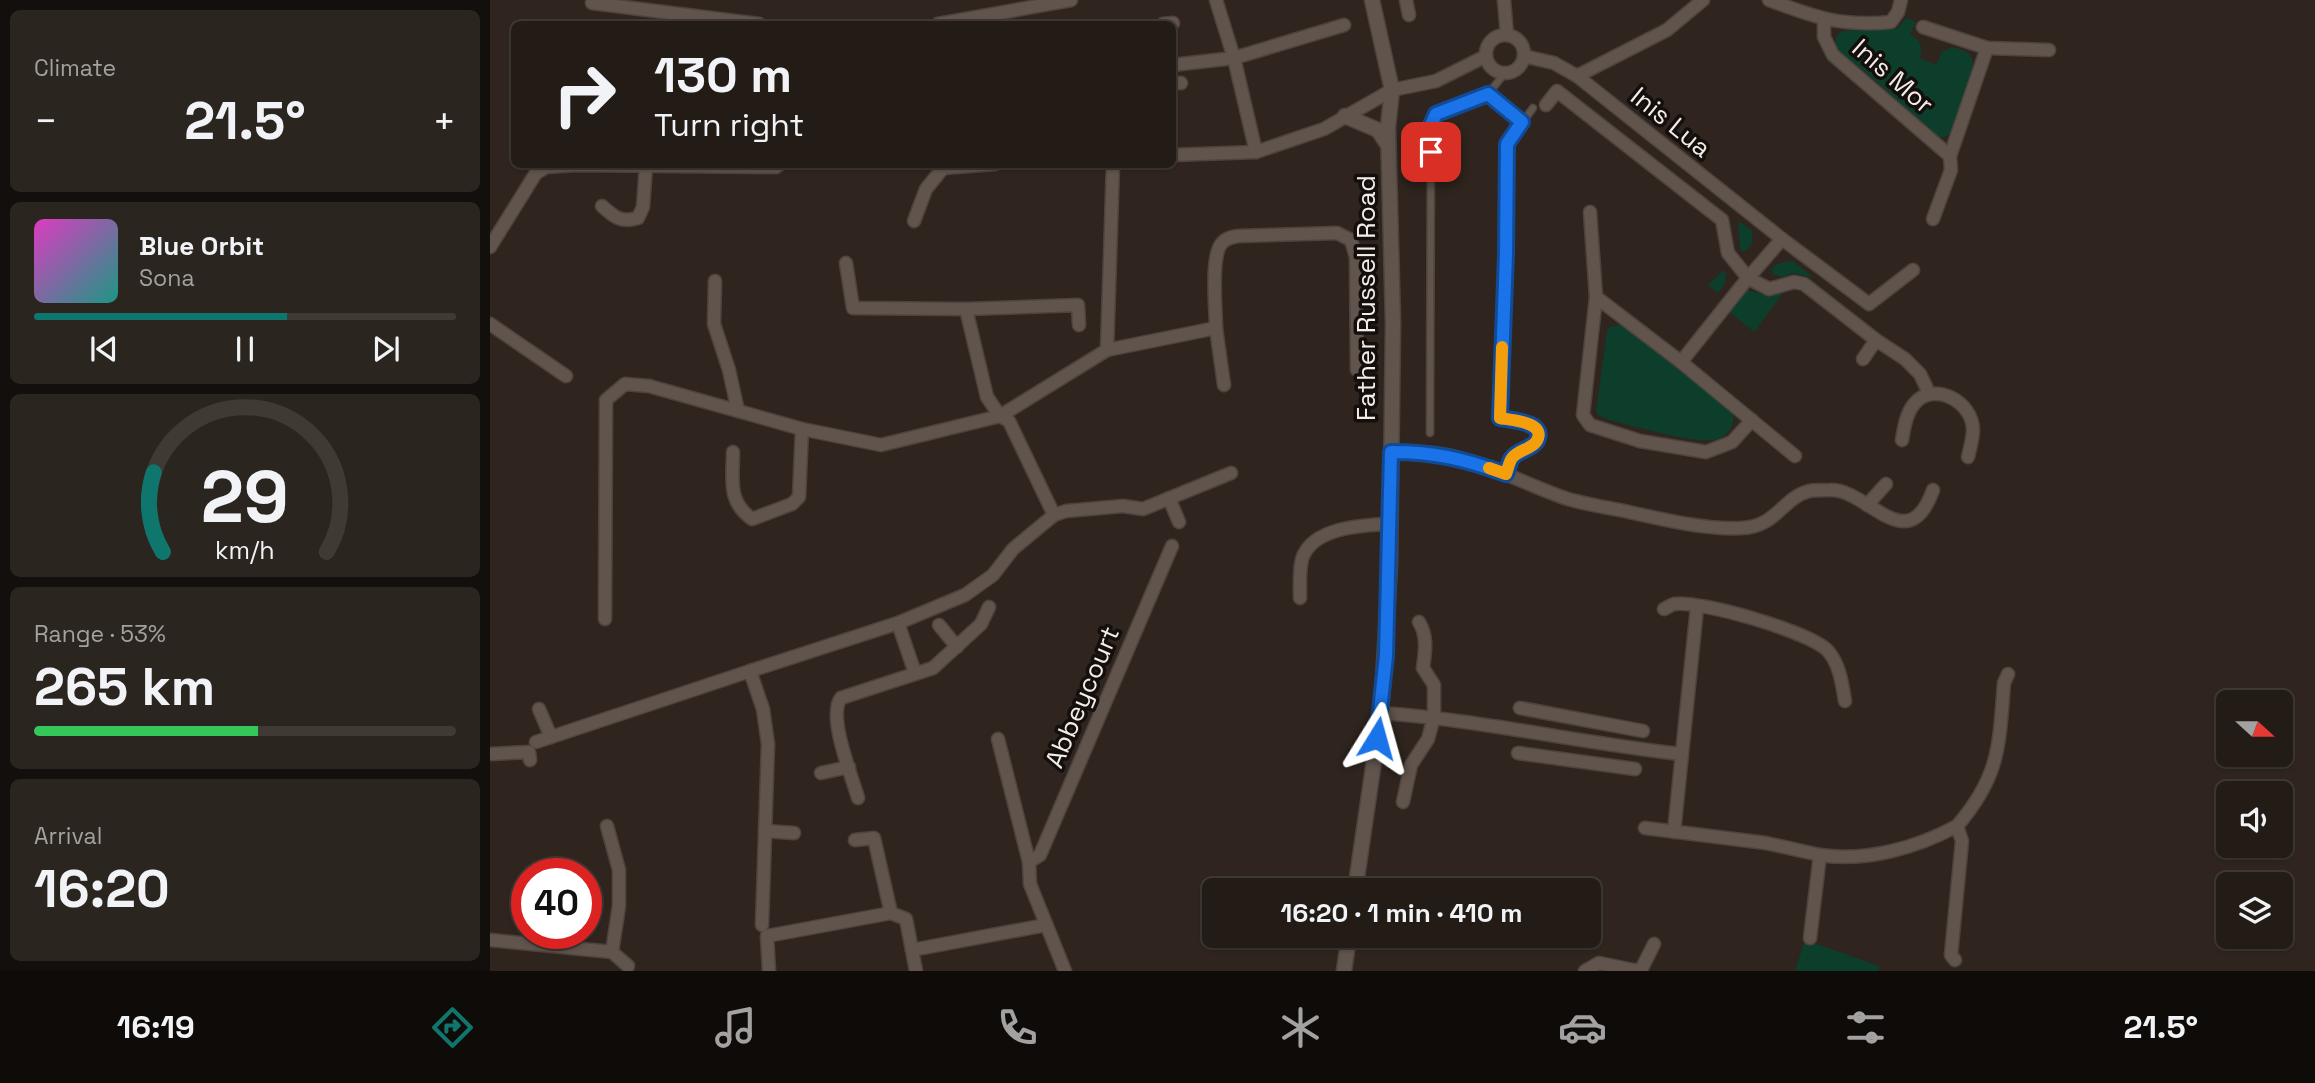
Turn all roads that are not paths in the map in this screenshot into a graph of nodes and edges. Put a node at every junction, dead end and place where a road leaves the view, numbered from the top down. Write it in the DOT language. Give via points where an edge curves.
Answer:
graph roads {
  1 [pos="1216,0"];
  2 [pos="1372,0"];
  3 [pos="1406,0"];
  4 [pos="1504,0"];
  5 [pos="1703,0"];
  6 [pos="1769,0"];
  7 [pos="1901,0"];
  8 [pos="1071,1"];
  9 [pos="592,3"];
  10 [pos="1409,15"];
  11 [pos="1824,20"];
  12 [pos="735,21"];
  13 [pos="955,21"];
  14 [pos="1344,25"];
  15 [pos="1923,27"];
  16 [pos="1507,35"];
  17 [pos="1987,48"];
  18 [pos="2049,50"];
  19 [pos="1524,55"];
  20 [pos="1486,56"];
  21 [pos="1234,58"];
  22 [pos="1176,65"];
  23 [pos="1505,73"];
  24 [pos="1577,76"];
  25 [pos="1392,90"];
  26 [pos="1488,94"];
  27 [pos="1539,107"];
  28 [pos="1345,116"];
  29 [pos="1522,122"];
  30 [pos="1389,146"];
  31 [pos="1256,152"];
  32 [pos="1176,155"];
  33 [pos="1950,156"];
  34 [pos="544,168"];
  35 [pos="646,168"];
  36 [pos="942,168"];
  37 [pos="1113,168"];
  38 [pos="602,206"];
  39 [pos="1590,212"];
  40 [pos="1933,219"];
  41 [pos="914,221"];
  42 [pos="1782,239"];
  43 [pos="490,247"];
  44 [pos="846,263"];
  45 [pos="1913,270"];
  46 [pos="1748,278"];
  47 [pos="715,281"];
  48 [pos="1596,297"];
  49 [pos="966,309"];
  50 [pos="490,324"];
  51 [pos="1079,325"];
  52 [pos="1216,328"];
  53 [pos="1876,340"];
  54 [pos="1107,350"];
  55 [pos="1863,359"];
  56 [pos="1681,362"];
  57 [pos="1357,370"];
  58 [pos="566,376"];
  59 [pos="1224,385"];
  60 [pos="1929,393"];
  61 [pos="738,411"];
  62 [pos="1000,416"];
  63 [pos="1752,420"];
  64 [pos="802,429"];
  65 [pos="1430,433"];
  66 [pos="1902,440"];
  67 [pos="733,452"];
  68 [pos="1391,452"];
  69 [pos="1795,456"];
  70 [pos="1968,457"];
  71 [pos="1230,473"];
  72 [pos="1506,474"];
  73 [pos="1886,484"];
  74 [pos="1933,490"];
  75 [pos="1169,498"];
  76 [pos="1867,505"];
  77 [pos="1054,515"];
  78 [pos="1179,522"];
  79 [pos="1390,524"];
  80 [pos="1172,546"];
  81 [pos="1300,598"];
  82 [pos="989,607"];
  83 [pos="1697,607"];
  84 [pos="1664,609"];
  85 [pos="605,620"];
  86 [pos="1419,622"];
  87 [pos="898,623"];
  88 [pos="939,625"];
  89 [pos="957,647"];
  90 [pos="750,671"];
  91 [pos="915,673"];
  92 [pos="2008,674"];
  93 [pos="1845,701"];
  94 [pos="1520,708"];
  95 [pos="539,709"];
  96 [pos="1381,713"];
  97 [pos="1562,716"];
  98 [pos="1434,717"];
  99 [pos="1600,723"];
  100 [pos="1643,732"];
  101 [pos="551,737"];
  102 [pos="1558,737"];
  103 [pos="998,739"];
  104 [pos="536,742"];
  105 [pos="1596,743"];
  106 [pos="1518,753"];
  107 [pos="490,754"];
  108 [pos="1681,754"];
  109 [pos="1554,758"];
  110 [pos="530,760"];
  111 [pos="1593,763"];
  112 [pos="849,767"];
  113 [pos="1635,769"];
  114 [pos="821,773"];
  115 [pos="858,798"];
  116 [pos="1403,802"];
  117 [pos="607,826"];
  118 [pos="1957,827"];
  119 [pos="1645,828"];
  120 [pos="765,831"];
  121 [pos="1674,832"];
  122 [pos="794,833"];
  123 [pos="855,841"];
  124 [pos="1820,855"];
  125 [pos="1029,862"];
  126 [pos="1357,878"];
  127 [pos="891,913"];
  128 [pos="762,925"];
  129 [pos="1046,925"];
  130 [pos="1810,939"];
  131 [pos="490,940"];
  132 [pos="1654,944"];
  133 [pos="1347,948"];
  134 [pos="912,950"];
  135 [pos="612,953"];
  136 [pos="1955,960"];
  137 [pos="628,966"];
  138 [pos="769,971"];
  139 [pos="916,971"];
  140 [pos="1065,971"];
  141 [pos="1344,971"];
  142 [pos="1585,971"];
  1 -- 21 [label="street"];
  2 -- 25 [label="street, Father Russell Road"];
  3 -- 10 [label="street"];
  4 -- 16 [label="street"];
  5 -- 24 [label="street" via="1667,30"];
  6 -- 11 [label="street, Inis Mor"];
  7 -- 11 [label="street, Inis Mor" via="1891,22 1863,25"];
  8 -- 13 [label="street"];
  9 -- 12 [label="street"];
  11 -- 33 [label="street, Inis Mor" via="1824,37 1833,55"];
  14 -- 21 [label="street"];
  15 -- 17 [label="street"];
  16 -- 19 [label="street" via="1521,44"];
  16 -- 20 [label="street" via="1491,40"];
  17 -- 18 [label="street"];
  17 -- 33 [label="street, Inis Mor"];
  19 -- 23 [label="street" via="1515,70"];
  19 -- 24 [label="street, Inis Lua"];
  20 -- 23 [label="street" via="1494,70"];
  20 -- 25 [label="street" via="1436,80"];
  21 -- 22 [label="street"];
  21 -- 31 [label="street"];
  23 -- 26 [label="lane"];
  24 -- 42 [label="street, Inis Lua"];
  25 -- 28 [label="street"];
  25 -- 30 [label="street, Father Russell Road"];
  26 -- 29 [label="lane"];
  26 -- 65 [label="lane" via="1436,114 1431,125"];
  27 -- 29 [label="lane"];
  27 -- 46 [label="street, Inis Lua" via="1557,91 1722,220 1728,253"];
  28 -- 30 [label="street" via="1378,130"];
  28 -- 31 [label="street"];
  29 -- 72 [label="lane" via="1507,144 1500,418 1532,425 1538,438 1512,458"];
  30 -- 68 [label="street, Father Russell Road" via="1394,323"];
  31 -- 32 [label="street"];
  33 -- 40 [label="street, Inis Mor" via="1951,170"];
  34 -- 43 [label="street" via="536,173"];
  35 -- 38 [label="street" via="638,218 617,219"];
  36 -- 41 [label="street" via="926,189"];
  37 -- 54 [label="street"];
  39 -- 48 [label="street"];
  42 -- 45 [label="street, Inis Lua" via="1869,304"];
  42 -- 46 [label="street"];
  44 -- 49 [label="street" via="853,308"];
  46 -- 53 [label="street" via="1769,289 1804,284"];
  46 -- 56 [label="street"];
  47 -- 61 [label="street" via="714,324"];
  48 -- 56 [label="street"];
  48 -- 63 [label="street" via="1583,415 1590,425 1640,441 1706,452 1732,442"];
  49 -- 51 [label="street" via="1078,304"];
  49 -- 62 [label="street" via="988,397"];
  50 -- 58 [label="street"];
  52 -- 54 [label="street"];
  52 -- 57 [label="street" via="1216,260 1225,240 1342,234 1351,240 1356,257"];
  52 -- 59 [label="street"];
  53 -- 55 [label="street"];
  53 -- 60 [label="street" via="1905,359 1920,374"];
  54 -- 62 [label="street"];
  56 -- 63 [label="street"];
  60 -- 66 [label="street" via="1915,402 1907,415"];
  60 -- 70 [label="street" via="1956,399 1969,413 1973,429"];
  61 -- 64 [label="street"];
  61 -- 85 [label="street" via="649,386 625,384 607,400"];
  62 -- 64 [label="street" via="881,445"];
  62 -- 77 [label="street" via="1009,421"];
  63 -- 69 [label="street"];
  64 -- 67 [label="street" via="799,497 752,519 733,500"];
  68 -- 72 [label="street" via="1425,452 1467,460"];
  68 -- 79 [label="street, Father Russell Road"];
  71 -- 75 [label="street"];
  72 -- 76 [label="street" via="1569,499 1670,521 1741,528 1767,523 1810,491 1833,489"];
  73 -- 76 [label="street"];
  74 -- 76 [label="street" via="1928,506 1907,520 1894,520"];
  75 -- 77 [label="street" via="1143,509 1123,506"];
  75 -- 78 [label="street"];
  77 -- 87 [label="street" via="1013,549 993,575 965,595"];
  79 -- 81 [label="street" via="1350,527 1308,547 1299,577"];
  79 -- 96 [label="street, Father Russell Road"];
  80 -- 125 [label="street, Abbeycourt" via="1040,855"];
  82 -- 89 [label="street" via="981,624"];
  83 -- 84 [label="street" via="1674,604"];
  83 -- 93 [label="street" via="1751,617 1826,649 1837,664"];
  83 -- 108 [label="street"];
  86 -- 98 [label="street" via="1426,643 1423,668 1434,685"];
  87 -- 90 [label="street"];
  87 -- 91 [label="street"];
  88 -- 89 [label="street"];
  89 -- 91 [label="street" via="933,668"];
  90 -- 101 [label="street"];
  90 -- 120 [label="street" via="763,709 768,744"];
  91 -- 112 [label="street" via="836,704"];
  92 -- 118 [label="street" via="1990,779"];
  94 -- 97 [label="street"];
  95 -- 101 [label="street"];
  96 -- 98 [label="street"];
  96 -- 126 [label="street, Father Russell Road"];
  97 -- 99 [label="street"];
  97 -- 102 [label="street"];
  98 -- 102 [label="street"];
  98 -- 116 [label="street" via="1428,738 1411,765"];
  99 -- 100 [label="street"];
  99 -- 105 [label="street"];
  101 -- 104 [label="street"];
  102 -- 105 [label="street"];
  102 -- 109 [label="street"];
  103 -- 125 [label="street, Abbeycourt"];
  105 -- 108 [label="street"];
  105 -- 111 [label="street"];
  106 -- 109 [label="street"];
  107 -- 110 [label="street" via="529,751"];
  108 -- 121 [label="street"];
  109 -- 111 [label="street"];
  111 -- 113 [label="street"];
  112 -- 114 [label="street"];
  112 -- 115 [label="street"];
  117 -- 135 [label="street" via="619,870"];
  118 -- 124 [label="street" via="1879,854"];
  118 -- 136 [label="street" via="1962,841 1951,955"];
  119 -- 121 [label="street"];
  120 -- 122 [label="street"];
  120 -- 128 [label="street"];
  121 -- 124 [label="street"];
  123 -- 127 [label="street" via="874,838"];
  124 -- 130 [label="street"];
  125 -- 129 [label="street, Abbeycourt" via="1030,884"];
  127 -- 134 [label="street" via="906,919"];
  127 -- 138 [label="street" via="767,936"];
  129 -- 134 [label="street"];
  129 -- 140 [label="street, Abbeycourt"];
  131 -- 135 [label="street"];
  132 -- 142 [label="street" via="1641,970 1599,963"];
  133 -- 141 [label="street"];
  134 -- 139 [label="street"];
  135 -- 137 [label="street"];
}
